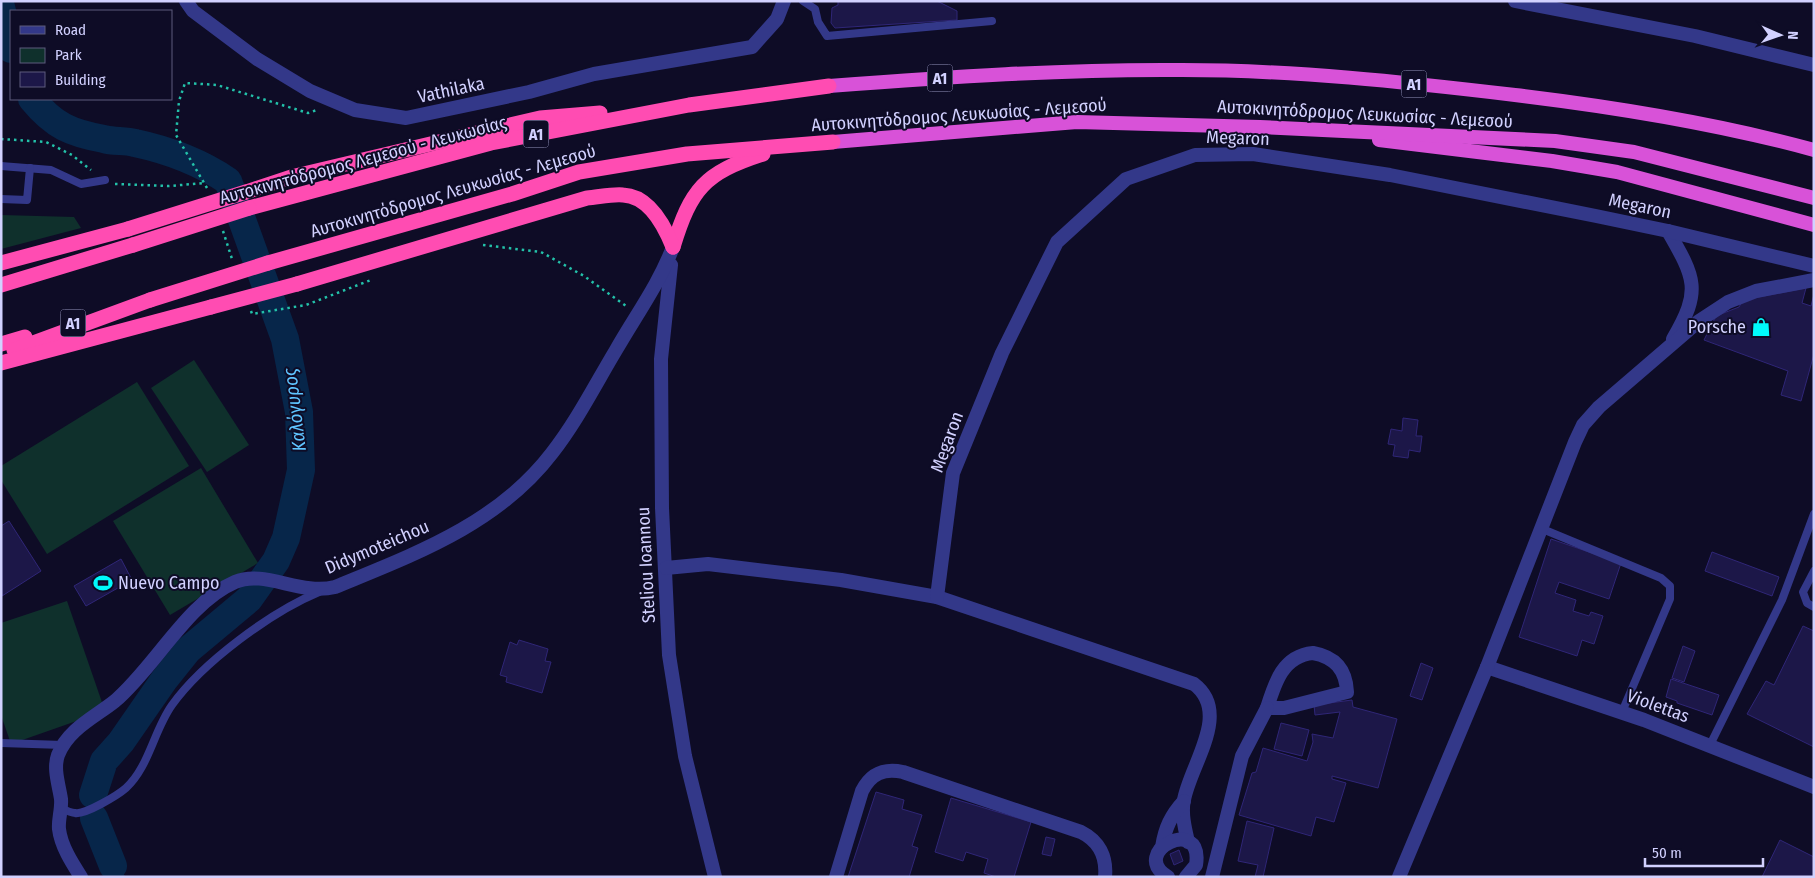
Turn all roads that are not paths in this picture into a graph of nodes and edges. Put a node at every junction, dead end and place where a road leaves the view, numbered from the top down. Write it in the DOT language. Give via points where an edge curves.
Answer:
graph roads {
  1 [pos="186,1"];
  2 [pos="784,1"];
  3 [pos="803,1"];
  4 [pos="1515,1"];
  5 [pos="992,21"];
  6 [pos="1813,62"];
  7 [pos="829,86"];
  8 [pos="689,105"];
  9 [pos="1329,130"];
  10 [pos="1773,139"];
  11 [pos="833,142"];
  12 [pos="788,146"];
  13 [pos="1814,146"];
  14 [pos="1814,150"];
  15 [pos="1,166"];
  16 [pos="30,168"];
  17 [pos="106,180"];
  18 [pos="1814,198"];
  19 [pos="1,199"];
  20 [pos="1814,225"];
  21 [pos="1668,231"];
  22 [pos="674,247"];
  23 [pos="1,263"];
  24 [pos="1814,266"];
  25 [pos="1814,280"];
  26 [pos="1,285"];
  27 [pos="147,301"];
  28 [pos="1,344"];
  29 [pos="1667,348"];
  30 [pos="1,355"];
  31 [pos="1,363"];
  32 [pos="1814,514"];
  33 [pos="1540,528"];
  34 [pos="666,568"];
  35 [pos="1814,571"];
  36 [pos="325,590"];
  37 [pos="937,597"];
  38 [pos="1814,607"];
  39 [pos="1487,667"];
  40 [pos="1267,708"];
  41 [pos="1622,712"];
  42 [pos="1,743"];
  43 [pos="63,745"];
  44 [pos="1710,745"];
  45 [pos="1814,787"];
  46 [pos="1184,801"];
  47 [pos="61,808"];
  48 [pos="1188,842"];
  49 [pos="1162,847"];
  50 [pos="1196,866"];
  51 [pos="1212,874"];
  52 [pos="81,877"];
  53 [pos="715,877"];
  54 [pos="836,877"];
  55 [pos="1105,877"];
  56 [pos="1168,877"];
  57 [pos="1186,877"];
  58 [pos="1399,877"];
  1 -- 2 [label="street, Vathilaka" via="193,10 257,59 310,91 355,110 406,118 594,74 752,47 776,19"];
  3 -- 5 [label="lane" via="815,9 818,22 828,36"];
  4 -- 6 [label="street"];
  7 -- 8 [label="highway, Αυτοκινητόδρομος Λεμεσού - Λευκωσίας / A1"];
  7 -- 10 [label="highway, Αυτοκινητόδρομος Λεμεσού - Λευκωσίας / A1" via="1052,71 1184,70 1333,75 1584,104"];
  8 -- 23 [label="highway, bridge" via="540,118 291,177 128,229"];
  8 -- 26 [label="highway, Αυτοκινητόδρομος Λεμεσού - Λευκωσίας / A1, bridge" via="491,143 249,208"];
  9 -- 11 [label="highway, Αυτοκινητόδρομος Λευκωσίας - Λεμεσού / A1" via="1077,122"];
  9 -- 18 [label="highway, Αυτοκινητόδρομος Λευκωσίας - Λεμεσού / A1" via="1600,146 1688,164"];
  9 -- 20 [label="highway" via="1389,142 1487,152 1617,172"];
  10 -- 13 [label="highway"];
  10 -- 14 [label="highway, Αυτοκινητόδρομος Λεμεσού - Λευκωσίας / A1"];
  11 -- 12 [label="highway, Αυτοκινητόδρομος Λευκωσίας - Λεμεσού / A1"];
  12 -- 22 [label="highway" via="737,162 702,185 690,200"];
  12 -- 27 [label="highway, Αυτοκινητόδρομος Λευκωσίας - Λεμεσού / A1, bridge" via="687,154 579,172"];
  15 -- 16 [label="lane"];
  16 -- 17 [label="lane" via="52,170 81,184"];
  16 -- 19 [label="lane" via="27,200"];
  21 -- 24 [label="street, Megaron"];
  21 -- 29 [label="street" via="1686,264 1693,288 1687,314"];
  21 -- 37 [label="street, Megaron" via="1390,175 1253,154 1195,155 1126,179 1057,242 1002,353 953,473"];
  22 -- 31 [label="highway, bridge" via="665,227 646,205 625,195 587,198 296,284"];
  22 -- 34 [label="street, Steliou Ioannou" via="661,359 662,508"];
  22 -- 36 [label="street, Didymoteichou" via="662,277 558,446 508,500 452,536"];
  25 -- 29 [label="street" via="1756,291 1728,302"];
  27 -- 28 [label="highway, Αυτοκινητόδρομος Λευκωσίας - Λεμεσού / A1"];
  27 -- 30 [label="highway"];
  29 -- 33 [label="street" via="1586,420"];
  32 -- 44 [label="lane" via="1782,600"];
  33 -- 39 [label="street"];
  33 -- 41 [label="lane" via="1661,578 1670,586 1670,599"];
  34 -- 37 [label="street" via="708,564 841,580"];
  34 -- 53 [label="street, Steliou Ioannou" via="669,655 675,705"];
  35 -- 38 [label="lane" via="1803,592 1807,603"];
  36 -- 43 [label="street, Didymoteichou" via="261,579 235,582 208,599 142,676 74,731"];
  36 -- 47 [label="lane" via="299,600 277,614 195,679 172,705 140,769 126,788 76,814"];
  37 -- 46 [label="street" via="1186,681 1201,689 1208,700 1211,718"];
  39 -- 41 [label="street, Violettas"];
  39 -- 58 [label="street"];
  40 -- 40 [label="street" via="1284,708 1347,692 1342,670 1325,655 1302,654 1292,659 1283,668"];
  40 -- 51 [label="street" via="1242,756"];
  41 -- 44 [label="street, Violettas"];
  42 -- 43 [label="lane"];
  43 -- 47 [label="street, Didymoteichou" via="56,765"];
  44 -- 45 [label="street, Violettas"];
  46 -- 48 [label="street" via="1184,828"];
  46 -- 49 [label="street" via="1168,823"];
  47 -- 52 [label="street, Didymoteichou" via="59,829 66,853"];
  48 -- 49 [label="street" via="1175,839"];
  48 -- 50 [label="street" via="1196,852"];
  49 -- 56 [label="street" via="1158,863"];
  50 -- 51 [label="street"];
  50 -- 57 [label="street"];
  54 -- 55 [label="street" via="862,791 869,779 887,770 903,772 1081,832 1099,847 1105,862"];
}
